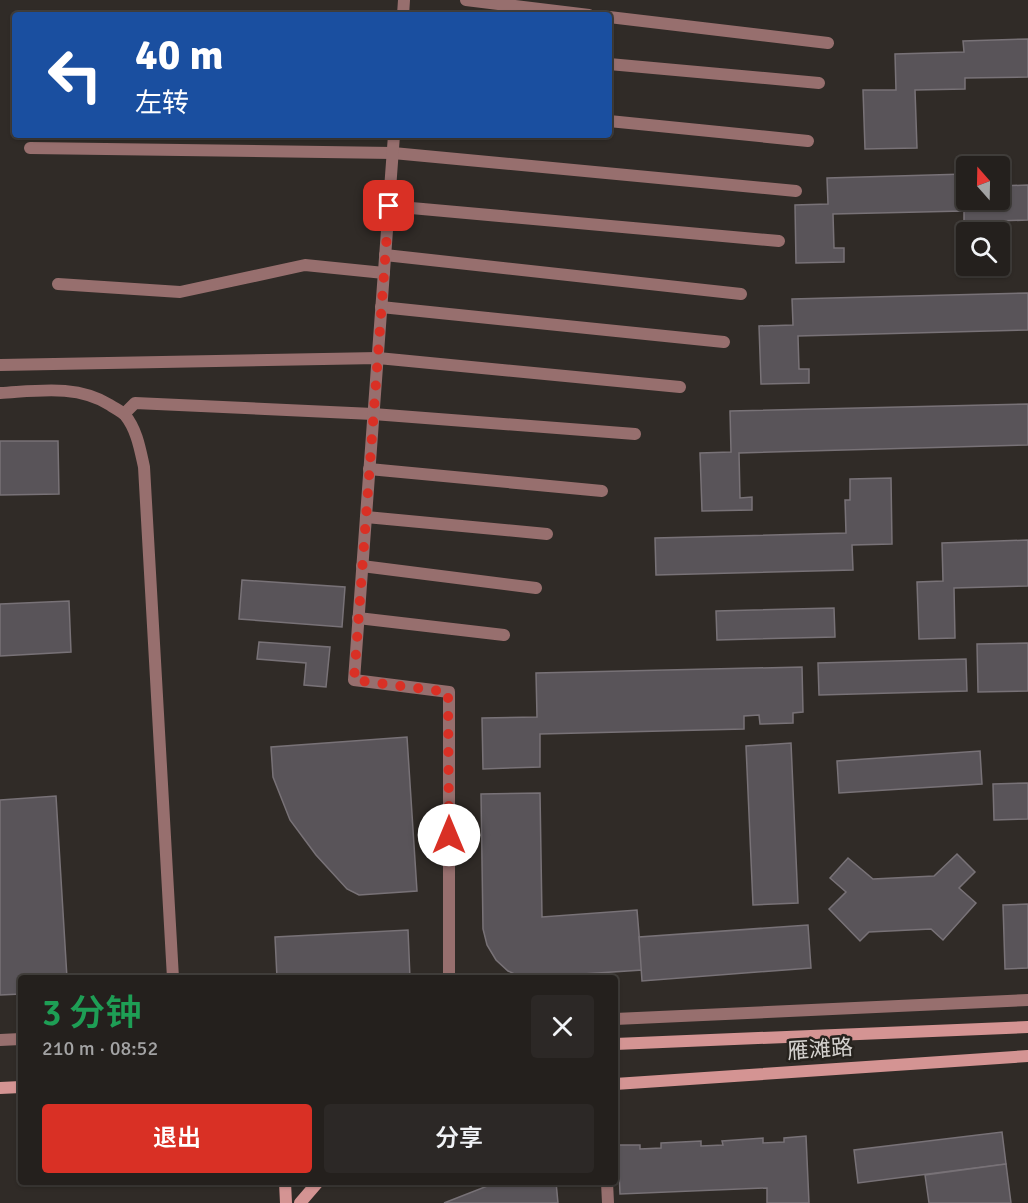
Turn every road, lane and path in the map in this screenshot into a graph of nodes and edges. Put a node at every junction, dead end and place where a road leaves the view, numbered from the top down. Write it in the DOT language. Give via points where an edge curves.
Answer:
graph roads {
  1 [pos="466,0"];
  2 [pos="563,9"];
  3 [pos="612,17"];
  4 [pos="828,43"];
  5 [pos="612,64"];
  6 [pos="819,83"];
  7 [pos="612,121"];
  8 [pos="394,138"];
  9 [pos="808,141"];
  10 [pos="30,148"];
  11 [pos="393,153"];
  12 [pos="796,191"];
  13 [pos="389,206"];
  14 [pos="779,241"];
  15 [pos="385,255"];
  16 [pos="384,273"];
  17 [pos="58,284"];
  18 [pos="741,294"];
  19 [pos="381,308"];
  20 [pos="724,342"];
  21 [pos="378,358"];
  22 [pos="0,365"];
  23 [pos="680,387"];
  24 [pos="0,393"];
  25 [pos="124,414"];
  26 [pos="373,414"];
  27 [pos="635,434"];
  28 [pos="369,469"];
  29 [pos="602,491"];
  30 [pos="366,517"];
  31 [pos="547,534"];
  32 [pos="362,566"];
  33 [pos="536,588"];
  34 [pos="358,618"];
  35 [pos="504,635"];
  36 [pos="173,975"];
  37 [pos="449,975"];
  38 [pos="1028,1000"];
  39 [pos="618,1019"];
  40 [pos="1028,1027"];
  41 [pos="18,1039"];
  42 [pos="0,1040"];
  43 [pos="618,1044"];
  44 [pos="1028,1056"];
  45 [pos="618,1084"];
  46 [pos="18,1087"];
  47 [pos="0,1089"];
  48 [pos="285,1185"];
  49 [pos="315,1185"];
  50 [pos="608,1185"];
  51 [pos="286,1203"];
  52 [pos="300,1203"];
  53 [pos="608,1203"];
  1 -- 2 [label="street"];
  3 -- 4 [label="street"];
  5 -- 6 [label="street"];
  7 -- 9 [label="street"];
  8 -- 11 [label="street"];
  10 -- 11 [label="street"];
  11 -- 12 [label="street"];
  11 -- 13 [label="street"];
  13 -- 14 [label="street"];
  13 -- 15 [label="street"];
  15 -- 16 [label="street"];
  15 -- 18 [label="street"];
  16 -- 17 [label="street" via="305,265 180,292"];
  16 -- 19 [label="street"];
  19 -- 20 [label="street"];
  19 -- 21 [label="street"];
  21 -- 22 [label="street"];
  21 -- 23 [label="street"];
  21 -- 26 [label="street"];
  24 -- 25 [label="street" via="81,392"];
  25 -- 26 [label="street" via="135,403"];
  25 -- 36 [label="street" via="138,438 144,467"];
  26 -- 27 [label="street"];
  26 -- 28 [label="street"];
  28 -- 29 [label="street"];
  28 -- 30 [label="street"];
  30 -- 31 [label="street"];
  30 -- 32 [label="street"];
  32 -- 33 [label="street"];
  32 -- 34 [label="street"];
  34 -- 35 [label="street"];
  34 -- 37 [label="street" via="354,680 448,692"];
  38 -- 39 [label="street"];
  40 -- 43 [label="main road, 雁滩路"];
  41 -- 42 [label="street"];
  44 -- 45 [label="main road, 雁滩路"];
  46 -- 47 [label="main road"];
  48 -- 51 [label="main road"];
  49 -- 52 [label="main road"];
  50 -- 53 [label="street"];
}
